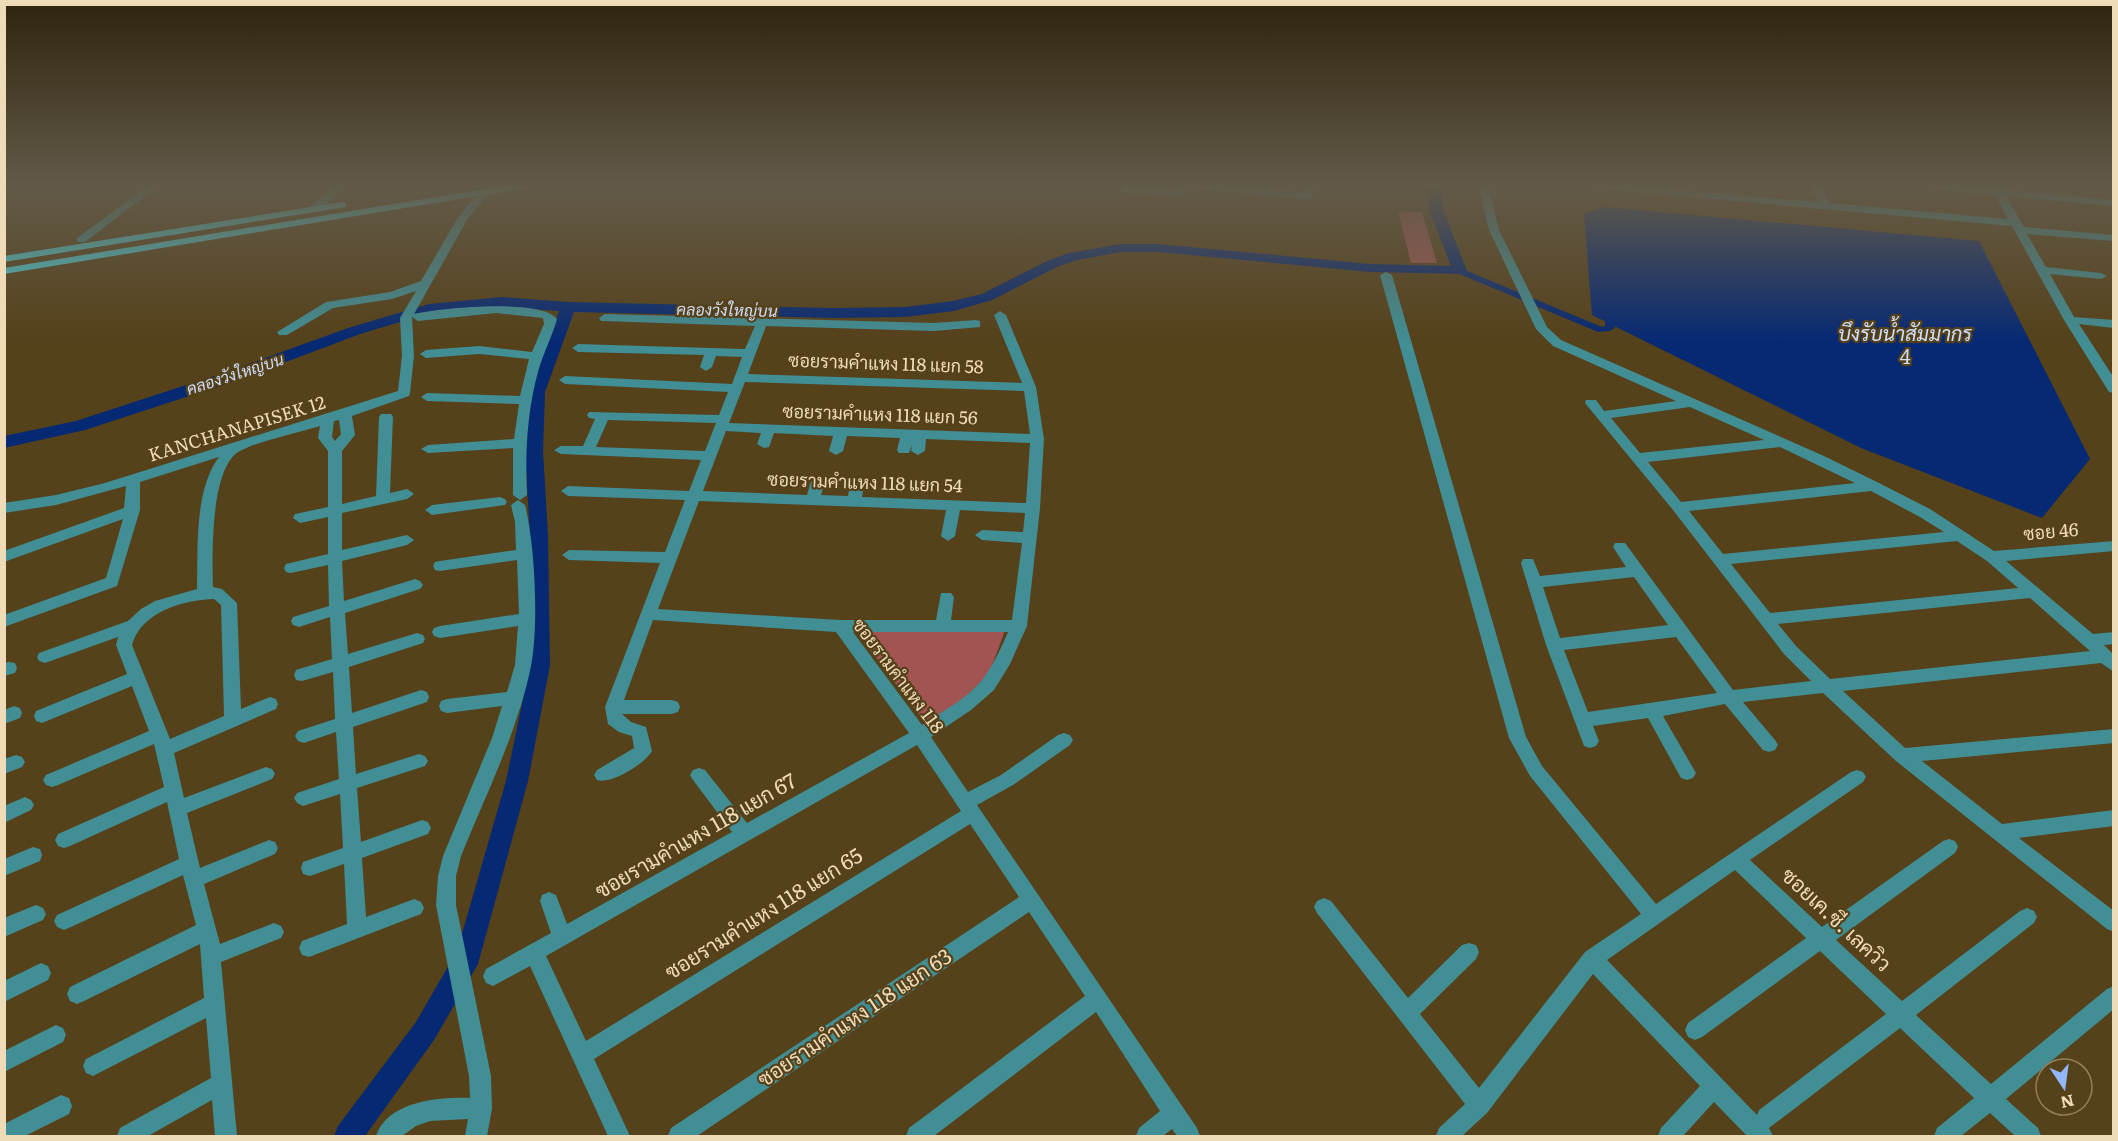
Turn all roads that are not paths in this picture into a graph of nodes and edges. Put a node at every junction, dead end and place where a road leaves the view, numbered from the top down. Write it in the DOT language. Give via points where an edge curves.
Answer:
graph roads {
  1 [pos="85,237"];
  2 [pos="103,237"];
  3 [pos="135,237"];
  4 [pos="213,237"];
  5 [pos="219,237"];
  6 [pos="452,237"];
  7 [pos="1498,237"];
  8 [pos="2023,237"];
  9 [pos="81,240"];
  10 [pos="4,252"];
  11 [pos="4,259"];
  12 [pos="2042,270"];
  13 [pos="4,272"];
  14 [pos="1386,275"];
  15 [pos="2101,276"];
  16 [pos="4,278"];
  17 [pos="426,283"];
  18 [pos="999,315"];
  19 [pos="412,318"];
  20 [pos="604,318"];
  21 [pos="2070,320"];
  22 [pos="762,322"];
  23 [pos="976,324"];
  24 [pos="2114,324"];
  25 [pos="283,332"];
  26 [pos="578,348"];
  27 [pos="711,352"];
  28 [pos="750,353"];
  29 [pos="426,354"];
  30 [pos="536,356"];
  31 [pos="706,367"];
  32 [pos="565,380"];
  33 [pos="738,383"];
  34 [pos="1030,387"];
  35 [pos="2114,389"];
  36 [pos="427,397"];
  37 [pos="526,400"];
  38 [pos="1691,403"];
  39 [pos="345,415"];
  40 [pos="386,417"];
  41 [pos="327,421"];
  42 [pos="723,423"];
  43 [pos="769,429"];
  44 [pos="841,432"];
  45 [pos="914,435"];
  46 [pos="1037,439"];
  47 [pos="1782,442"];
  48 [pos="522,443"];
  49 [pos="764,444"];
  50 [pos="234,447"];
  51 [pos="428,449"];
  52 [pos="335,450"];
  53 [pos="561,450"];
  54 [pos="588,451"];
  55 [pos="836,451"];
  56 [pos="911,451"];
  57 [pos="710,456"];
  58 [pos="1638,458"];
  59 [pos="133,479"];
  60 [pos="818,481"];
  61 [pos="857,485"];
  62 [pos="1874,486"];
  63 [pos="568,491"];
  64 [pos="407,495"];
  65 [pos="695,496"];
  66 [pos="383,500"];
  67 [pos="519,500"];
  68 [pos="813,500"];
  69 [pos="854,502"];
  70 [pos="954,506"];
  71 [pos="1678,507"];
  72 [pos="4,508"];
  73 [pos="1033,508"];
  74 [pos="133,510"];
  75 [pos="335,510"];
  76 [pos="432,510"];
  77 [pos="300,518"];
  78 [pos="982,535"];
  79 [pos="948,536"];
  80 [pos="1958,536"];
  81 [pos="1030,538"];
  82 [pos="407,540"];
  83 [pos="2114,546"];
  84 [pos="1620,547"];
  85 [pos="523,554"];
  86 [pos="568,555"];
  87 [pos="4,557"];
  88 [pos="1992,557"];
  89 [pos="335,558"];
  90 [pos="670,558"];
  91 [pos="1720,560"];
  92 [pos="1527,563"];
  93 [pos="440,566"];
  94 [pos="291,568"];
  95 [pos="1638,571"];
  96 [pos="1534,582"];
  97 [pos="415,585"];
  98 [pos="2033,592"];
  99 [pos="205,593"];
  100 [pos="946,597"];
  101 [pos="337,609"];
  102 [pos="648,614"];
  103 [pos="1767,619"];
  104 [pos="526,620"];
  105 [pos="4,621"];
  106 [pos="299,621"];
  107 [pos="133,625"];
  108 [pos="840,626"];
  109 [pos="943,626"];
  110 [pos="1019,626"];
  111 [pos="1681,630"];
  112 [pos="440,632"];
  113 [pos="2114,638"];
  114 [pos="417,639"];
  115 [pos="2090,641"];
  116 [pos="1554,645"];
  117 [pos="45,657"];
  118 [pos="2109,661"];
  119 [pos="340,663"];
  120 [pos="302,675"];
  121 [pos="136,677"];
  122 [pos="1824,685"];
  123 [pos="421,697"];
  124 [pos="1729,697"];
  125 [pos="513,698"];
  126 [pos="270,704"];
  127 [pos="447,706"];
  128 [pos="672,706"];
  129 [pos="613,707"];
  130 [pos="1652,711"];
  131 [pos="42,716"];
  132 [pos="233,720"];
  133 [pos="1582,720"];
  134 [pos="344,723"];
  135 [pos="920,735"];
  136 [pos="304,736"];
  137 [pos="2114,736"];
  138 [pos="1065,740"];
  139 [pos="162,741"];
  140 [pos="1590,741"];
  141 [pos="1769,745"];
  142 [pos="1902,756"];
  143 [pos="419,761"];
  144 [pos="1687,773"];
  145 [pos="266,774"];
  146 [pos="603,775"];
  147 [pos="699,775"];
  148 [pos="1857,777"];
  149 [pos="52,780"];
  150 [pos="348,784"];
  151 [pos="303,798"];
  152 [pos="175,800"];
  153 [pos="25,805"];
  154 [pos="968,808"];
  155 [pos="4,815"];
  156 [pos="2114,818"];
  157 [pos="422,828"];
  158 [pos="1999,832"];
  159 [pos="745,834"];
  160 [pos="64,840"];
  161 [pos="1949,847"];
  162 [pos="269,848"];
  163 [pos="352,852"];
  164 [pos="33,855"];
  165 [pos="1736,859"];
  166 [pos="4,868"];
  167 [pos="310,868"];
  168 [pos="191,871"];
  169 [pos="1030,900"];
  170 [pos="549,901"];
  171 [pos="1324,907"];
  172 [pos="414,908"];
  173 [pos="36,914"];
  174 [pos="1653,915"];
  175 [pos="2027,917"];
  176 [pos="2112,920"];
  177 [pos="64,921"];
  178 [pos="4,928"];
  179 [pos="357,929"];
  180 [pos="206,930"];
  181 [pos="274,932"];
  182 [pos="562,938"];
  183 [pos="1821,939"];
  184 [pos="309,948"];
  185 [pos="1469,952"];
  186 [pos="535,954"];
  187 [pos="211,957"];
  188 [pos="1592,959"];
  189 [pos="41,974"];
  190 [pos="493,976"];
  191 [pos="4,992"];
  192 [pos="76,994"];
  193 [pos="2114,996"];
  194 [pos="1098,998"];
  195 [pos="215,1003"];
  196 [pos="1407,1013"];
  197 [pos="1901,1015"];
  198 [pos="1695,1030"];
  199 [pos="56,1035"];
  200 [pos="582,1055"];
  201 [pos="4,1062"];
  202 [pos="93,1066"];
  203 [pos="222,1083"];
  204 [pos="1714,1086"];
  205 [pos="1990,1099"];
  206 [pos="1479,1105"];
  207 [pos="61,1106"];
  208 [pos="481,1109"];
  209 [pos="1173,1114"];
  210 [pos="1765,1127"];
  211 [pos="4,1136"];
  212 [pos="128,1137"];
  213 [pos="226,1137"];
  214 [pos="387,1137"];
  215 [pos="476,1137"];
  216 [pos="619,1137"];
  217 [pos="679,1137"];
  218 [pos="917,1137"];
  219 [pos="1147,1137"];
  220 [pos="1189,1137"];
  221 [pos="1447,1137"];
  222 [pos="1669,1137"];
  223 [pos="1945,1137"];
  224 [pos="2030,1137"];
  1 -- 9 [label="street"];
  2 -- 9 [label="main road"];
  3 -- 11 [label="main road"];
  4 -- 13 [label="main road"];
  5 -- 16 [label="main road"];
  6 -- 17 [label="street"];
  7 -- 38 [label="street" via="1542,329 1557,343"];
  8 -- 12 [label="street"];
  9 -- 10 [label="main road"];
  12 -- 15 [label="street"];
  12 -- 21 [label="street"];
  14 -- 174 [label="street" via="1522,747 1536,771"];
  17 -- 19 [label="street" via="414,303"];
  17 -- 25 [label="street" via="392,295 330,305"];
  18 -- 34 [label="street, ซอยรามคำแหง 118 แยก 67"];
  19 -- 30 [label="street" via="496,309 547,315 551,321"];
  19 -- 39 [label="street, KANCHANAPISEK 12" via="404,393"];
  20 -- 22 [label="street"];
  21 -- 24 [label="street"];
  21 -- 35 [label="street"];
  22 -- 23 [label="street" via="934,327"];
  22 -- 28 [label="street"];
  26 -- 27 [label="street"];
  27 -- 28 [label="street"];
  27 -- 31 [label="street"];
  28 -- 33 [label="street"];
  29 -- 30 [label="street" via="479,350"];
  30 -- 37 [label="street"];
  32 -- 33 [label="street, ซอยรามคำแหง 118 แยก 58"];
  33 -- 34 [label="street, ซอยรามคำแหง 118 แยก 58"];
  33 -- 42 [label="street"];
  34 -- 46 [label="street, ซอยรามคำแหง 118 แยก 67"];
  36 -- 37 [label="street"];
  37 -- 48 [label="street"];
  38 -- 47 [label="street"];
  38 -- 58 [label="street" via="1597,409"];
  39 -- 41 [label="street, KANCHANAPISEK 12"];
  39 -- 52 [label="street" via="348,435"];
  40 -- 66 [label="street"];
  41 -- 50 [label="street, KANCHANAPISEK 12"];
  41 -- 52 [label="street" via="325,438"];
  42 -- 43 [label="street, ซอยรามคำแหง 118 แยก 56"];
  42 -- 54 [label="street, ซอยรามคำแหง 118 แยก 56" via="598,415"];
  42 -- 57 [label="street"];
  43 -- 44 [label="street, ซอยรามคำแหง 118 แยก 56"];
  43 -- 49 [label="street"];
  44 -- 45 [label="street, ซอยรามคำแหง 118 แยก 56"];
  44 -- 55 [label="street"];
  45 -- 46 [label="street, ซอยรามคำแหง 118 แยก 56"];
  45 -- 56 [label="street"];
  46 -- 73 [label="street, ซอยรามคำแหง 118 แยก 67"];
  47 -- 58 [label="street"];
  47 -- 62 [label="street"];
  48 -- 51 [label="street"];
  48 -- 67 [label="street"];
  50 -- 59 [label="street, KANCHANAPISEK 12"];
  50 -- 99 [label="street" via="219,467 205,520"];
  52 -- 75 [label="street"];
  53 -- 54 [label="street"];
  54 -- 57 [label="street"];
  57 -- 65 [label="street"];
  58 -- 71 [label="street"];
  59 -- 72 [label="street, KANCHANAPISEK 12"];
  59 -- 74 [label="street"];
  60 -- 68 [label="street"];
  61 -- 69 [label="street"];
  62 -- 71 [label="street"];
  62 -- 80 [label="street"];
  63 -- 65 [label="street, ซอยรามคำแหง 118 แยก 54"];
  64 -- 66 [label="street"];
  65 -- 68 [label="street, ซอยรามคำแหง 118 แยก 54"];
  65 -- 90 [label="street"];
  66 -- 75 [label="street"];
  67 -- 76 [label="street" via="509,508 502,507 500,502"];
  67 -- 85 [label="street"];
  68 -- 69 [label="street, ซอยรามคำแหง 118 แยก 54"];
  69 -- 70 [label="street, ซอยรามคำแหง 118 แยก 54"];
  70 -- 73 [label="street, ซอยรามคำแหง 118 แยก 54"];
  70 -- 79 [label="street"];
  71 -- 91 [label="street"];
  73 -- 81 [label="street, ซอยรามคำแหง 118 แยก 67"];
  74 -- 87 [label="street"];
  74 -- 105 [label="street" via="112,582"];
  75 -- 77 [label="street"];
  75 -- 89 [label="street"];
  78 -- 81 [label="street"];
  80 -- 88 [label="street"];
  80 -- 91 [label="street"];
  81 -- 110 [label="street, ซอยรามคำแหง 118 แยก 67"];
  82 -- 89 [label="street"];
  83 -- 88 [label="street, ซอย 46"];
  84 -- 95 [label="street"];
  85 -- 93 [label="street"];
  85 -- 104 [label="street"];
  86 -- 90 [label="street"];
  88 -- 98 [label="street"];
  89 -- 94 [label="street"];
  89 -- 101 [label="street"];
  90 -- 102 [label="street"];
  91 -- 103 [label="street"];
  92 -- 96 [label="street"];
  95 -- 96 [label="street"];
  95 -- 111 [label="street"];
  96 -- 116 [label="street"];
  97 -- 101 [label="street"];
  98 -- 103 [label="street"];
  98 -- 115 [label="street"];
  99 -- 107 [label="street" via="162,604"];
  99 -- 132 [label="street" via="217,593 230,603"];
  100 -- 109 [label="street"];
  101 -- 106 [label="street"];
  101 -- 119 [label="street"];
  102 -- 108 [label="street, ซอยรามคำแหง 118"];
  102 -- 129 [label="street"];
  103 -- 122 [label="street"];
  104 -- 112 [label="street"];
  104 -- 125 [label="street" via="523,665"];
  107 -- 117 [label="street"];
  107 -- 121 [label="street" via="124,636 123,645"];
  108 -- 109 [label="street"];
  108 -- 135 [label="street, ซอยรามคำแหง 118"];
  109 -- 110 [label="street"];
  110 -- 135 [label="street, ซอยรามคำแหง 118 แยก 67" via="988,685"];
  111 -- 116 [label="street"];
  111 -- 124 [label="street"];
  113 -- 115 [label="street"];
  114 -- 119 [label="street"];
  115 -- 118 [label="street"];
  116 -- 133 [label="street"];
  118 -- 122 [label="street"];
  119 -- 120 [label="street"];
  119 -- 134 [label="street"];
  121 -- 131 [label="street"];
  121 -- 139 [label="street"];
  122 -- 124 [label="street"];
  122 -- 142 [label="street"];
  123 -- 134 [label="street"];
  124 -- 130 [label="street"];
  124 -- 141 [label="street"];
  125 -- 127 [label="street"];
  125 -- 208 [label="street" via="447,876 446,905 480,1076"];
  126 -- 132 [label="street"];
  128 -- 129 [label="street"];
  129 -- 146 [label="street" via="614,719 640,732 643,751"];
  130 -- 133 [label="street"];
  130 -- 144 [label="street"];
  132 -- 139 [label="street"];
  133 -- 140 [label="street"];
  134 -- 136 [label="street"];
  134 -- 150 [label="street"];
  135 -- 154 [label="street, ซอยรามคำแหง 118"];
  135 -- 159 [label="street, ซอยรามคำแหง 118 แยก 67"];
  137 -- 142 [label="street"];
  138 -- 154 [label="street, ซอยรามคำแหง 118 แยก 65"];
  139 -- 149 [label="street"];
  139 -- 152 [label="street"];
  142 -- 158 [label="street"];
  143 -- 150 [label="street"];
  145 -- 152 [label="street"];
  147 -- 159 [label="street"];
  148 -- 165 [label="street"];
  150 -- 151 [label="street"];
  150 -- 163 [label="street"];
  152 -- 160 [label="street"];
  152 -- 168 [label="street"];
  153 -- 155 [label="street"];
  154 -- 169 [label="street, ซอยรามคำแหง 118"];
  154 -- 200 [label="street, ซอยรามคำแหง 118 แยก 65"];
  156 -- 158 [label="street"];
  157 -- 163 [label="street"];
  158 -- 176 [label="street"];
  159 -- 182 [label="street, ซอยรามคำแหง 118 แยก 67"];
  161 -- 183 [label="street"];
  162 -- 168 [label="street"];
  163 -- 167 [label="street"];
  163 -- 179 [label="street"];
  164 -- 166 [label="street"];
  165 -- 174 [label="street"];
  165 -- 183 [label="street, ซอยเค.ซี. เลควิว"];
  168 -- 177 [label="street"];
  168 -- 180 [label="street"];
  169 -- 194 [label="street, ซอยรามคำแหง 118"];
  169 -- 217 [label="street, ซอยรามคำแหง 118 แยก 63"];
  170 -- 182 [label="street"];
  171 -- 196 [label="street"];
  172 -- 179 [label="street"];
  173 -- 178 [label="street"];
  174 -- 188 [label="street"];
  175 -- 197 [label="street"];
  179 -- 184 [label="street"];
  180 -- 187 [label="street"];
  180 -- 192 [label="street"];
  181 -- 187 [label="street"];
  182 -- 186 [label="street, ซอยรามคำแหง 118 แยก 67"];
  183 -- 197 [label="street, ซอยเค.ซี. เลควิว"];
  183 -- 198 [label="street"];
  185 -- 196 [label="street"];
  186 -- 190 [label="street, ซอยรามคำแหง 118 แยก 67"];
  186 -- 200 [label="street"];
  187 -- 195 [label="street"];
  188 -- 204 [label="street"];
  188 -- 206 [label="street"];
  189 -- 191 [label="street"];
  193 -- 205 [label="street"];
  194 -- 209 [label="street, ซอยรามคำแหง 118"];
  194 -- 218 [label="street"];
  195 -- 202 [label="street"];
  195 -- 203 [label="street"];
  196 -- 206 [label="street"];
  197 -- 205 [label="street, ซอยเค.ซี. เลควิว"];
  197 -- 210 [label="street"];
  199 -- 201 [label="street"];
  200 -- 216 [label="street"];
  203 -- 212 [label="street"];
  203 -- 213 [label="street"];
  204 -- 210 [label="street"];
  204 -- 222 [label="street"];
  205 -- 223 [label="street"];
  205 -- 224 [label="street, ซอยเค.ซี. เลควิว"];
  206 -- 221 [label="street"];
  207 -- 211 [label="street"];
  208 -- 214 [label="street" via="428,1110 403,1119"];
  208 -- 215 [label="street"];
  209 -- 219 [label="street"];
  209 -- 220 [label="street, ซอยรามคำแหง 118"];
}
